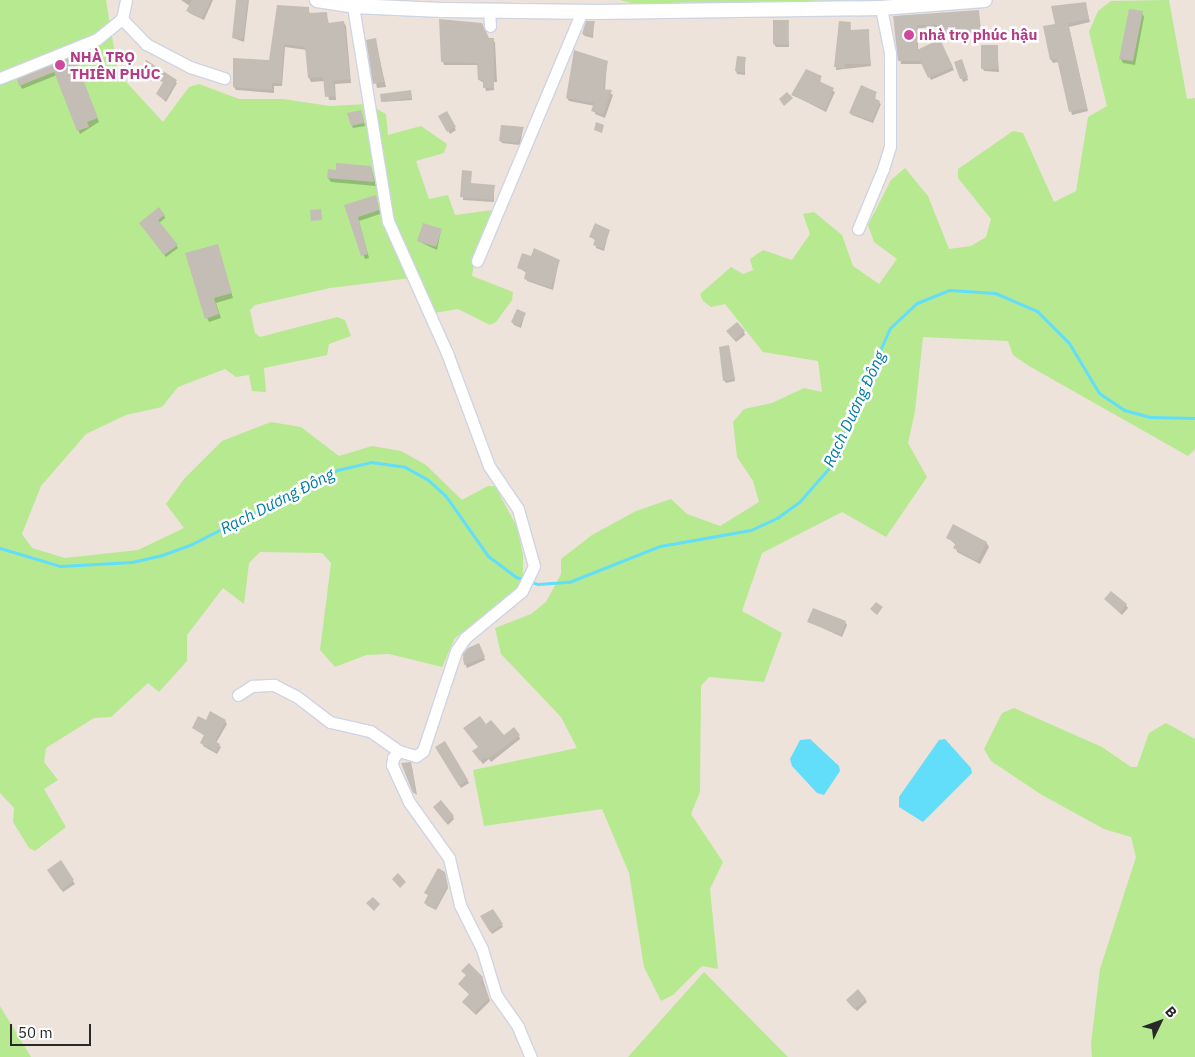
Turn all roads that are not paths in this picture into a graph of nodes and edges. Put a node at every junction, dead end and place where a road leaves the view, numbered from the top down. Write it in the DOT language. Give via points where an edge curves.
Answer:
graph roads {
  1 [pos="126,0"];
  2 [pos="317,0"];
  3 [pos="985,0"];
  4 [pos="353,6"];
  5 [pos="881,8"];
  6 [pos="489,11"];
  7 [pos="582,11"];
  8 [pos="122,19"];
  9 [pos="490,26"];
  10 [pos="0,78"];
  11 [pos="224,78"];
  12 [pos="858,229"];
  13 [pos="477,262"];
  14 [pos="238,696"];
  15 [pos="399,751"];
  16 [pos="531,1057"];
  1 -- 8 [label="street"];
  2 -- 4 [label="street"];
  3 -- 5 [label="street"];
  4 -- 6 [label="street"];
  4 -- 15 [label="street" via="388,221 447,353 489,466 518,508 534,566 522,590 465,638 456,652 423,751 416,756"];
  5 -- 7 [label="street"];
  5 -- 12 [label="street" via="890,53 890,146"];
  6 -- 7 [label="street"];
  6 -- 9 [label="street"];
  7 -- 13 [label="street"];
  8 -- 10 [label="street" via="91,42"];
  8 -- 11 [label="street" via="146,44 190,66"];
  14 -- 15 [label="street" via="252,686 274,685 296,696 330,722 370,731"];
  15 -- 16 [label="street" via="392,764 409,802 449,858 460,905 482,949 496,995 518,1027"];
}
